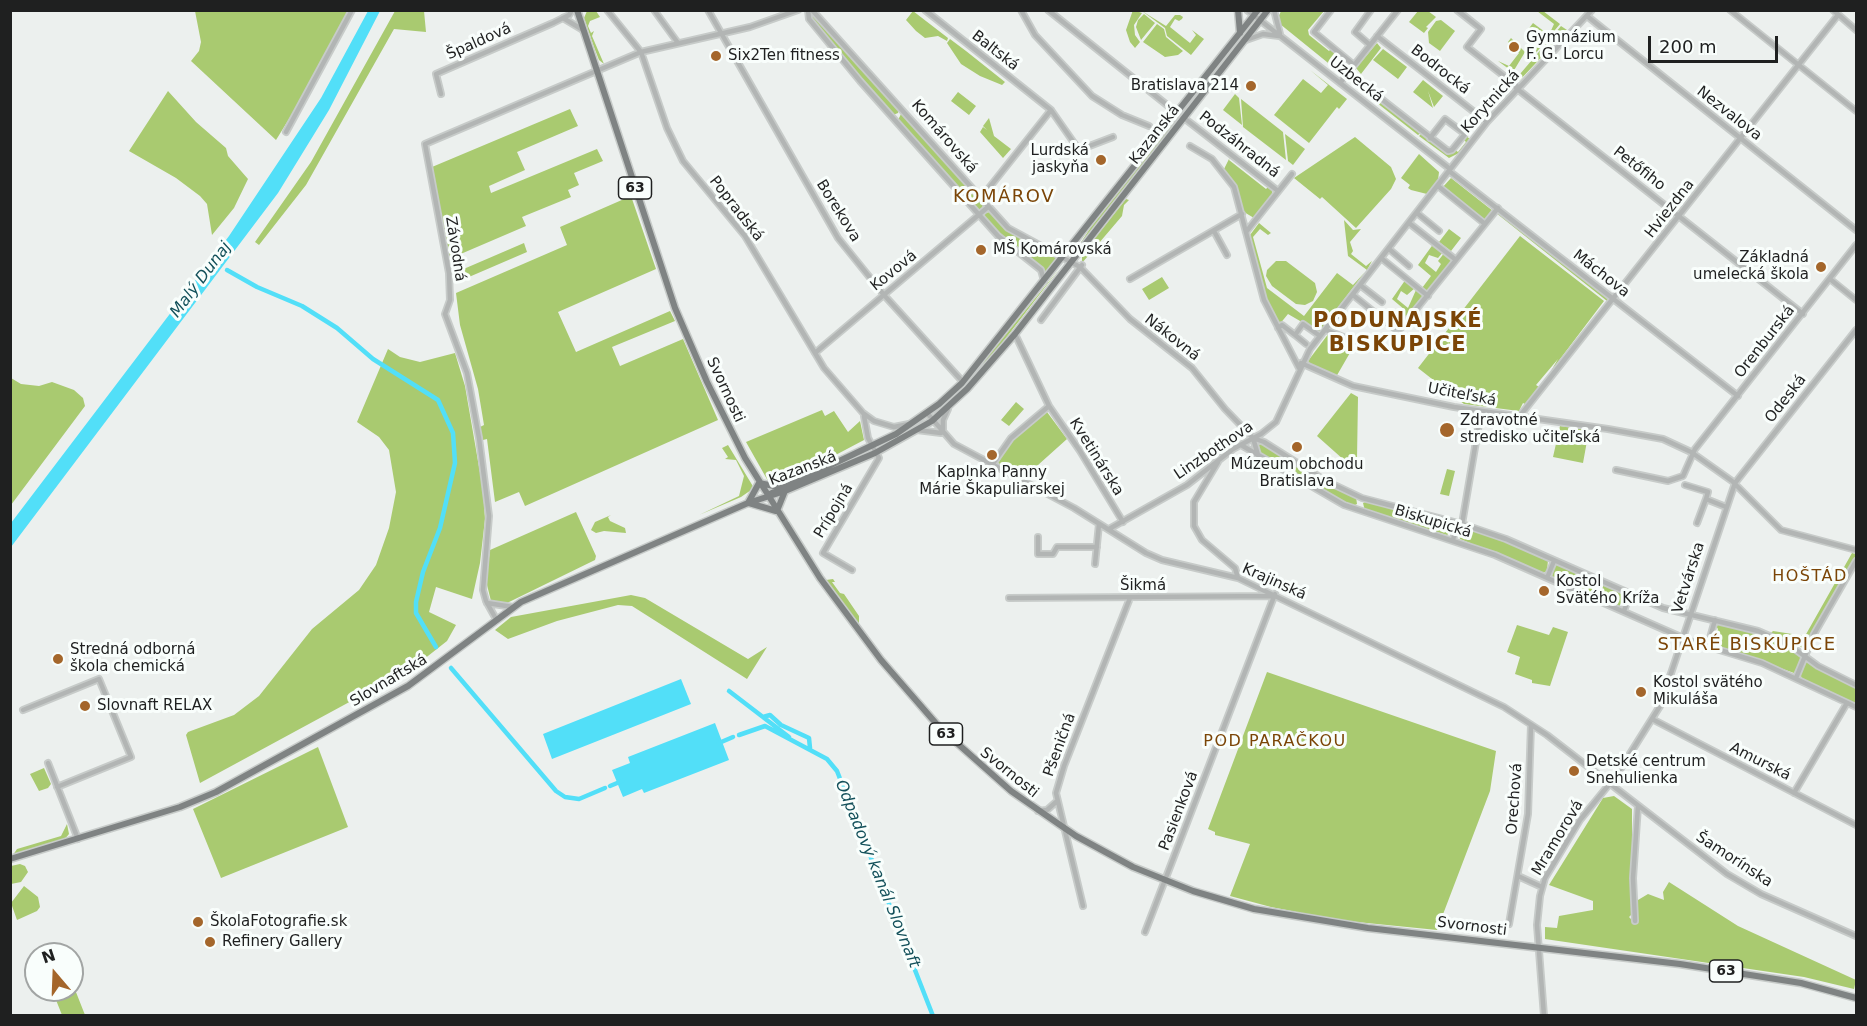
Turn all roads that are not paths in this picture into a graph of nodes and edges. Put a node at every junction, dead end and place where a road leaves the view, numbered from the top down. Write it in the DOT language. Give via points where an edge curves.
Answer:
graph roads {
  1 [pos="352,10"];
  2 [pos="572,10"];
  3 [pos="577,10"];
  4 [pos="607,10"];
  5 [pos="654,10"];
  6 [pos="708,10"];
  7 [pos="790,10"];
  8 [pos="810,10"];
  9 [pos="818,10"];
  10 [pos="925,10"];
  11 [pos="1021,10"];
  12 [pos="1048,10"];
  13 [pos="1238,10"];
  14 [pos="1247,10"];
  15 [pos="1268,10"];
  16 [pos="1274,10"];
  17 [pos="1331,10"];
  18 [pos="1371,10"];
  19 [pos="1398,10"];
  20 [pos="1457,10"];
  21 [pos="1592,10"];
  22 [pos="1730,10"];
  23 [pos="1833,10"];
  24 [pos="798,11"];
  25 [pos="1256,13"];
  26 [pos="1838,15"];
  27 [pos="785,16"];
  28 [pos="1587,16"];
  29 [pos="564,18"];
  30 [pos="820,18"];
  31 [pos="809,20"];
  32 [pos="1260,20"];
  33 [pos="583,30"];
  34 [pos="1857,30"];
  35 [pos="1240,33"];
  36 [pos="721,34"];
  37 [pos="1281,37"];
  38 [pos="1378,37"];
  39 [pos="1245,40"];
  40 [pos="678,43"];
  41 [pos="1370,45"];
  42 [pos="641,52"];
  43 [pos="593,58"];
  44 [pos="1799,64"];
  45 [pos="1354,65"];
  46 [pos="607,66"];
  47 [pos="597,70"];
  48 [pos="1348,73"];
  49 [pos="1340,83"];
  50 [pos="1517,88"];
  51 [pos="441,94"];
  52 [pos="1051,110"];
  53 [pos="1857,111"];
  54 [pos="1177,113"];
  55 [pos="1184,118"];
  56 [pos="1487,122"];
  57 [pos="1149,126"];
  58 [pos="286,132"];
  59 [pos="1465,134"];
  60 [pos="1113,137"];
  61 [pos="1430,138"];
  62 [pos="1741,138"];
  63 [pos="1474,139"];
  64 [pos="1190,146"];
  65 [pos="1449,170"];
  66 [pos="1292,174"];
  67 [pos="1438,186"];
  68 [pos="1278,191"];
  69 [pos="981,198"];
  70 [pos="988,207"];
  71 [pos="1498,208"];
  72 [pos="1242,213"];
  73 [pos="1417,213"];
  74 [pos="979,216"];
  75 [pos="1679,216"];
  76 [pos="1256,219"];
  77 [pos="1409,223"];
  78 [pos="1485,224"];
  79 [pos="1857,230"];
  80 [pos="1439,231"];
  81 [pos="1246,232"];
  82 [pos="1215,233"];
  83 [pos="1857,245"];
  84 [pos="1389,249"];
  85 [pos="1227,255"];
  86 [pos="1064,257"];
  87 [pos="1382,258"];
  88 [pos="1456,260"];
  89 [pos="1071,261"];
  90 [pos="1081,266"];
  91 [pos="1409,266"];
  92 [pos="1130,279"];
  93 [pos="1830,279"];
  94 [pos="1044,282"];
  95 [pos="1360,285"];
  96 [pos="884,295"];
  97 [pos="1353,295"];
  98 [pos="1428,296"];
  99 [pos="1614,299"];
  100 [pos="1857,300"];
  101 [pos="1382,302"];
  102 [pos="1803,314"];
  103 [pos="1041,320"];
  104 [pos="1278,328"];
  105 [pos="1326,330"];
  106 [pos="1857,330"];
  107 [pos="1015,334"];
  108 [pos="1295,335"];
  109 [pos="1320,336"];
  110 [pos="1017,342"];
  111 [pos="1358,343"];
  112 [pos="1306,344"];
  113 [pos="1006,345"];
  114 [pos="815,352"];
  115 [pos="1300,366"];
  116 [pos="963,382"];
  117 [pos="1738,396"];
  118 [pos="1049,406"];
  119 [pos="948,409"];
  120 [pos="1481,412"];
  121 [pos="863,413"];
  122 [pos="927,413"];
  123 [pos="1519,417"];
  124 [pos="932,421"];
  125 [pos="912,424"];
  126 [pos="916,430"];
  127 [pos="943,434"];
  128 [pos="1253,438"];
  129 [pos="872,445"];
  130 [pos="1241,445"];
  131 [pos="875,453"];
  132 [pos="1693,453"];
  133 [pos="1258,455"];
  134 [pos="1219,460"];
  135 [pos="992,465"];
  136 [pos="1616,470"];
  137 [pos="759,483"];
  138 [pos="1735,483"];
  139 [pos="1684,484"];
  140 [pos="782,489"];
  141 [pos="767,496"];
  142 [pos="1362,498"];
  143 [pos="1706,499"];
  144 [pos="748,503"];
  145 [pos="1726,507"];
  146 [pos="1358,510"];
  147 [pos="777,511"];
  148 [pos="1122,522"];
  149 [pos="1697,523"];
  150 [pos="1099,524"];
  151 [pos="1460,524"];
  152 [pos="1108,529"];
  153 [pos="1038,537"];
  154 [pos="1453,540"];
  155 [pos="1097,546"];
  156 [pos="1857,550"];
  157 [pos="1554,561"];
  158 [pos="1857,561"];
  159 [pos="1095,564"];
  160 [pos="852,570"];
  161 [pos="1238,578"];
  162 [pos="1547,578"];
  163 [pos="1630,594"];
  164 [pos="1274,595"];
  165 [pos="1009,598"];
  166 [pos="1130,598"];
  167 [pos="487,603"];
  168 [pos="513,607"];
  169 [pos="1624,611"];
  170 [pos="1690,615"];
  171 [pos="496,619"];
  172 [pos="1715,620"];
  173 [pos="1683,637"];
  174 [pos="1708,645"];
  175 [pos="1805,656"];
  176 [pos="1796,678"];
  177 [pos="1857,685"];
  178 [pos="1847,703"];
  179 [pos="1857,707"];
  180 [pos="23,710"];
  181 [pos="1652,719"];
  182 [pos="1532,724"];
  183 [pos="48,763"];
  184 [pos="1610,784"];
  185 [pos="57,787"];
  186 [pos="1794,793"];
  187 [pos="1056,802"];
  188 [pos="1638,806"];
  189 [pos="1038,811"];
  190 [pos="1857,825"];
  191 [pos="1064,828"];
  192 [pos="78,839"];
  193 [pos="10,859"];
  194 [pos="1518,876"];
  195 [pos="1165,880"];
  196 [pos="1542,887"];
  197 [pos="1083,906"];
  198 [pos="1635,921"];
  199 [pos="1509,924"];
  200 [pos="1144,932"];
  201 [pos="1857,936"];
  202 [pos="1539,947"];
  203 [pos="1857,998"];
  204 [pos="1544,1016"];
  1 -- 58 [label="street"];
  2 -- 29 [label="street, Špaldová"];
  3 -- 33 [label="main road, Svornosti / 63"];
  4 -- 42 [label="street, Popradská"];
  5 -- 40 [label="street"];
  6 -- 36 [label="street, Borekova"];
  7 -- 27 [label="street"];
  8 -- 30 [label="street, Komárovská"];
  8 -- 31 [label="street, Komárovská"];
  9 -- 30 [label="street"];
  10 -- 52 [label="street, Baltská"];
  11 -- 57 [label="street" via="1035,35 1086,91 1114,111"];
  12 -- 54 [label="street, Podzáhradná"];
  13 -- 35 [label="main road"];
  14 -- 25 [label="street, Uzbecká"];
  15 -- 32 [label="main road, Kazanská"];
  16 -- 37 [label="street"];
  17 -- 45 [label="street" via="1314,32"];
  18 -- 41 [label="street" via="1355,32"];
  19 -- 38 [label="street"];
  20 -- 50 [label="street, Petőfiho" via="1481,29 1467,47"];
  21 -- 28 [label="street, Korytnická"];
  22 -- 44 [label="street"];
  23 -- 26 [label="street"];
  24 -- 27 [label="street, Závodná"];
  24 -- 31 [label="street"];
  25 -- 32 [label="street, Uzbecká"];
  25 -- 35 [label="main road, Kazanská"];
  26 -- 34 [label="street"];
  26 -- 44 [label="street, Hviezdna"];
  27 -- 36 [label="street, Závodná"];
  28 -- 50 [label="street, Korytnická"];
  28 -- 62 [label="street, Nezvalova"];
  29 -- 33 [label="street"];
  29 -- 51 [label="street, Špaldová" via="436,74"];
  30 -- 69 [label="street, Komárovská"];
  31 -- 74 [label="street, Komárovská"];
  32 -- 37 [label="street, Uzbecká"];
  32 -- 39 [label="main road, Kazanská"];
  33 -- 43 [label="main road, Svornosti / 63"];
  35 -- 54 [label="main road, Kazanská"];
  36 -- 40 [label="street, Závodná"];
  36 -- 96 [label="street, Borekova" via="832,229"];
  37 -- 39 [label="street" via="1263,34"];
  37 -- 49 [label="street, Uzbecká"];
  38 -- 41 [label="street"];
  38 -- 56 [label="street, Bodrocká"];
  39 -- 55 [label="main road, Kazanská"];
  40 -- 42 [label="street, Závodná"];
  41 -- 45 [label="street"];
  42 -- 46 [label="street, Závodná"];
  42 -- 114 [label="street, Popradská" via="683,161 745,236"];
  43 -- 46 [label="street"];
  43 -- 47 [label="main road, Svornosti / 63"];
  44 -- 53 [label="street"];
  44 -- 62 [label="street, Hviezdna"];
  45 -- 48 [label="street"];
  46 -- 47 [label="street, Závodná"];
  47 -- 137 [label="main road, Svornosti / 63" via="675,308 716,402"];
  47 -- 167 [label="street, Závodná" via="424,144 448,273 450,300 445,314 467,373 484,473 489,516 483,569"];
  48 -- 49 [label="street"];
  48 -- 61 [label="street"];
  49 -- 65 [label="street, Uzbecká"];
  50 -- 56 [label="street, Korytnická"];
  50 -- 75 [label="street, Petőfiho"];
  52 -- 60 [label="street, Baltská" via="1079,150"];
  52 -- 69 [label="street"];
  54 -- 86 [label="main road, Kazanská"];
  55 -- 68 [label="street, Podzáhradná"];
  55 -- 89 [label="main road, Kazanská"];
  56 -- 63 [label="street, Korytnická"];
  59 -- 61 [label="street" via="1448,152"];
  59 -- 61 [label="street" via="1445,119"];
  59 -- 63 [label="street"];
  62 -- 75 [label="street, Hviezdna"];
  62 -- 79 [label="street, Nezvalova"];
  63 -- 65 [label="street, Korytnická"];
  64 -- 72 [label="street, Podzáhradná" via="1208,156 1226,175"];
  65 -- 67 [label="street, Korytnická"];
  65 -- 71 [label="street, Máchova"];
  66 -- 68 [label="street, Podzáhradná"];
  67 -- 73 [label="street, Korytnická"];
  67 -- 78 [label="street"];
  68 -- 76 [label="street, Podzáhradná"];
  69 -- 70 [label="street, Komárovská"];
  70 -- 74 [label="street, Kovová"];
  70 -- 86 [label="street, Komárovská" via="1012,231"];
  71 -- 78 [label="street"];
  71 -- 99 [label="street, Máchova"];
  72 -- 76 [label="street"];
  72 -- 81 [label="street, Podzáhradná"];
  72 -- 92 [label="street"];
  73 -- 77 [label="street, Korytnická"];
  73 -- 80 [label="street"];
  74 -- 94 [label="street, Komárovská" via="1010,247 1041,270"];
  74 -- 96 [label="street, Kovová"];
  75 -- 99 [label="street, Hviezdna"];
  75 -- 102 [label="street, Petőfiho"];
  76 -- 81 [label="street, Podzáhradná"];
  77 -- 84 [label="street, Korytnická"];
  77 -- 88 [label="street"];
  78 -- 88 [label="street"];
  81 -- 104 [label="street, Podzáhradná" via="1262,292"];
  82 -- 85 [label="street"];
  83 -- 93 [label="street, Orenburská"];
  84 -- 87 [label="street, Korytnická"];
  84 -- 91 [label="street"];
  86 -- 89 [label="street, Komárovská"];
  86 -- 94 [label="main road, Kazanská"];
  87 -- 95 [label="street, Korytnická"];
  87 -- 98 [label="street"];
  88 -- 98 [label="street"];
  89 -- 90 [label="street, Nákovná"];
  89 -- 107 [label="main road, Kazanská"];
  90 -- 103 [label="street"];
  90 -- 128 [label="street, Nákovná" via="1127,317 1191,368"];
  93 -- 100 [label="street"];
  93 -- 102 [label="street, Orenburská"];
  94 -- 116 [label="main road, Kazanská"];
  95 -- 97 [label="street, Korytnická"];
  95 -- 101 [label="street"];
  96 -- 114 [label="street, Kovová"];
  96 -- 116 [label="street, Borekova"];
  97 -- 98 [label="street" via="1397,328 1404,326"];
  97 -- 105 [label="street, Korytnická"];
  99 -- 117 [label="street, Máchova"];
  99 -- 123 [label="street, Hviezdna"];
  102 -- 117 [label="street, Orenburská"];
  104 -- 108 [label="street" via="1282,325"];
  104 -- 115 [label="street, Podzáhradná"];
  105 -- 109 [label="street, Korytnická"];
  105 -- 111 [label="street"];
  106 -- 138 [label="street, Odeská"];
  107 -- 110 [label="street, Kvetinárska"];
  107 -- 113 [label="main road, Kazanská"];
  108 -- 109 [label="street" via="1303,324"];
  108 -- 112 [label="street"];
  109 -- 115 [label="street, Korytnická"];
  110 -- 113 [label="street"];
  110 -- 118 [label="street, Kvetinárska"];
  113 -- 119 [label="main road, Kazanská"];
  114 -- 121 [label="street, Popradská"];
  115 -- 120 [label="street, Učiteľská" via="1353,386"];
  115 -- 128 [label="street, Linzbothova" via="1279,418"];
  116 -- 122 [label="main road, Kazanská"];
  117 -- 132 [label="street, Orenburská"];
  118 -- 135 [label="street" via="1011,438"];
  118 -- 148 [label="street, Kvetinárska"];
  119 -- 124 [label="main road, Kazanská"];
  119 -- 127 [label="street"];
  120 -- 123 [label="street, Učiteľská"];
  120 -- 151 [label="street"];
  121 -- 125 [label="street, Popradská" via="885,426"];
  121 -- 129 [label="street, Popradská"];
  122 -- 124 [label="street, Krajinská"];
  122 -- 125 [label="main road, Kazanská"];
  123 -- 132 [label="street, Učiteľská" via="1649,436"];
  124 -- 126 [label="main road, Kazanská"];
  124 -- 127 [label="street, Krajinská"];
  125 -- 129 [label="main road, Kazanská"];
  126 -- 127 [label="street"];
  126 -- 131 [label="main road, Kazanská"];
  127 -- 135 [label="street, Krajinská"];
  128 -- 130 [label="street, Linzbothova"];
  128 -- 133 [label="street"];
  128 -- 142 [label="street, Biskupická"];
  129 -- 131 [label="street, Popradská"];
  129 -- 140 [label="main road, Kazanská"];
  130 -- 133 [label="street, Biskupická"];
  130 -- 134 [label="street, Linzbothova"];
  131 -- 140 [label="main road, Kazanská"];
  131 -- 160 [label="street, Prípojná" via="879,458 823,553"];
  132 -- 136 [label="street" via="1683,476 1670,481"];
  132 -- 138 [label="street, Učiteľská"];
  133 -- 146 [label="street, Biskupická"];
  134 -- 148 [label="street, Linzbothova" via="1187,485"];
  134 -- 161 [label="street" via="1194,502 1194,526 1202,540 1236,568"];
  135 -- 150 [label="street, Krajinská"];
  137 -- 140 [label="main road"];
  137 -- 141 [label="main road, Svornosti / 63"];
  137 -- 144 [label="main road"];
  138 -- 145 [label="street, Vetvárska"];
  138 -- 156 [label="street, Učiteľská" via="1781,530"];
  139 -- 143 [label="street" via="1708,492"];
  140 -- 141 [label="main road, Kazanská"];
  140 -- 147 [label="main road"];
  141 -- 144 [label="main road, Slovnaftská"];
  141 -- 147 [label="main road, Svornosti / 63"];
  142 -- 146 [label="street"];
  142 -- 151 [label="street, Biskupická"];
  143 -- 145 [label="street"];
  143 -- 149 [label="street, Vetvárska"];
  144 -- 147 [label="main road"];
  144 -- 168 [label="main road, Slovnaftská"];
  145 -- 170 [label="street, Vetvárska"];
  146 -- 154 [label="street, Biskupická"];
  147 -- 189 [label="main road, Svornosti / 63" via="839,606 907,691 959,747"];
  148 -- 152 [label="street, Linzbothova"];
  150 -- 152 [label="street, Krajinská"];
  150 -- 155 [label="street"];
  151 -- 154 [label="street"];
  151 -- 157 [label="street, Biskupická"];
  152 -- 161 [label="street, Krajinská" via="1162,560"];
  153 -- 155 [label="street" via="1038,554 1053,554 1057,547"];
  154 -- 162 [label="street, Biskupická"];
  155 -- 159 [label="street"];
  157 -- 162 [label="street"];
  157 -- 163 [label="street, Biskupická"];
  158 -- 175 [label="street"];
  161 -- 164 [label="street, Krajinská"];
  162 -- 169 [label="street, Biskupická"];
  163 -- 169 [label="street"];
  163 -- 170 [label="street, Biskupická"];
  164 -- 166 [label="street, Šikmá"];
  164 -- 182 [label="street, Krajinská" via="1485,696"];
  164 -- 195 [label="street, Pasienková"];
  165 -- 166 [label="street, Šikmá"];
  166 -- 187 [label="street, Pšeničná" via="1064,766"];
  167 -- 168 [label="street"];
  167 -- 171 [label="street, Závodná"];
  168 -- 171 [label="main road, Slovnaftská"];
  169 -- 173 [label="street, Biskupická"];
  170 -- 172 [label="street, Biskupická"];
  170 -- 173 [label="street, Vetvárska"];
  171 -- 192 [label="main road, Slovnaftská" via="400,691 216,792"];
  172 -- 174 [label="street"];
  172 -- 175 [label="street, Biskupická" via="1766,634"];
  173 -- 174 [label="street, Biskupická"];
  173 -- 181 [label="street, Vetvárska"];
  174 -- 176 [label="street, Biskupická"];
  175 -- 176 [label="street"];
  175 -- 177 [label="street, Biskupická"];
  176 -- 178 [label="street, Biskupická"];
  178 -- 179 [label="street, Biskupická"];
  178 -- 186 [label="street"];
  180 -- 185 [label="street" via="99,679 131,757"];
  181 -- 184 [label="street, Vetvárska"];
  181 -- 186 [label="street, Amurská"];
  182 -- 184 [label="street, Krajinská"];
  182 -- 194 [label="street, Orechová" via="1528,812"];
  183 -- 185 [label="street"];
  184 -- 188 [label="street, Šamorínska"];
  184 -- 196 [label="street, Mramorová" via="1580,820"];
  185 -- 192 [label="street"];
  186 -- 190 [label="street, Amurská"];
  187 -- 189 [label="street" via="1047,810"];
  187 -- 191 [label="street, Pšeničná"];
  188 -- 198 [label="street" via="1633,878"];
  188 -- 201 [label="street, Šamorínska" via="1744,885"];
  189 -- 191 [label="main road, Svornosti / 63"];
  191 -- 195 [label="main road, Svornosti / 63"];
  191 -- 197 [label="street, Pšeničná"];
  192 -- 193 [label="main road, Slovnaftská"];
  194 -- 196 [label="street"];
  194 -- 199 [label="street, Orechová"];
  195 -- 200 [label="street, Pasienková"];
  195 -- 202 [label="main road, Svornosti / 63" via="1278,914"];
  196 -- 202 [label="street, Mramorová"];
  202 -- 203 [label="main road, Svornosti / 63" via="1740,973"];
  202 -- 204 [label="street, Mramorová"];
}
